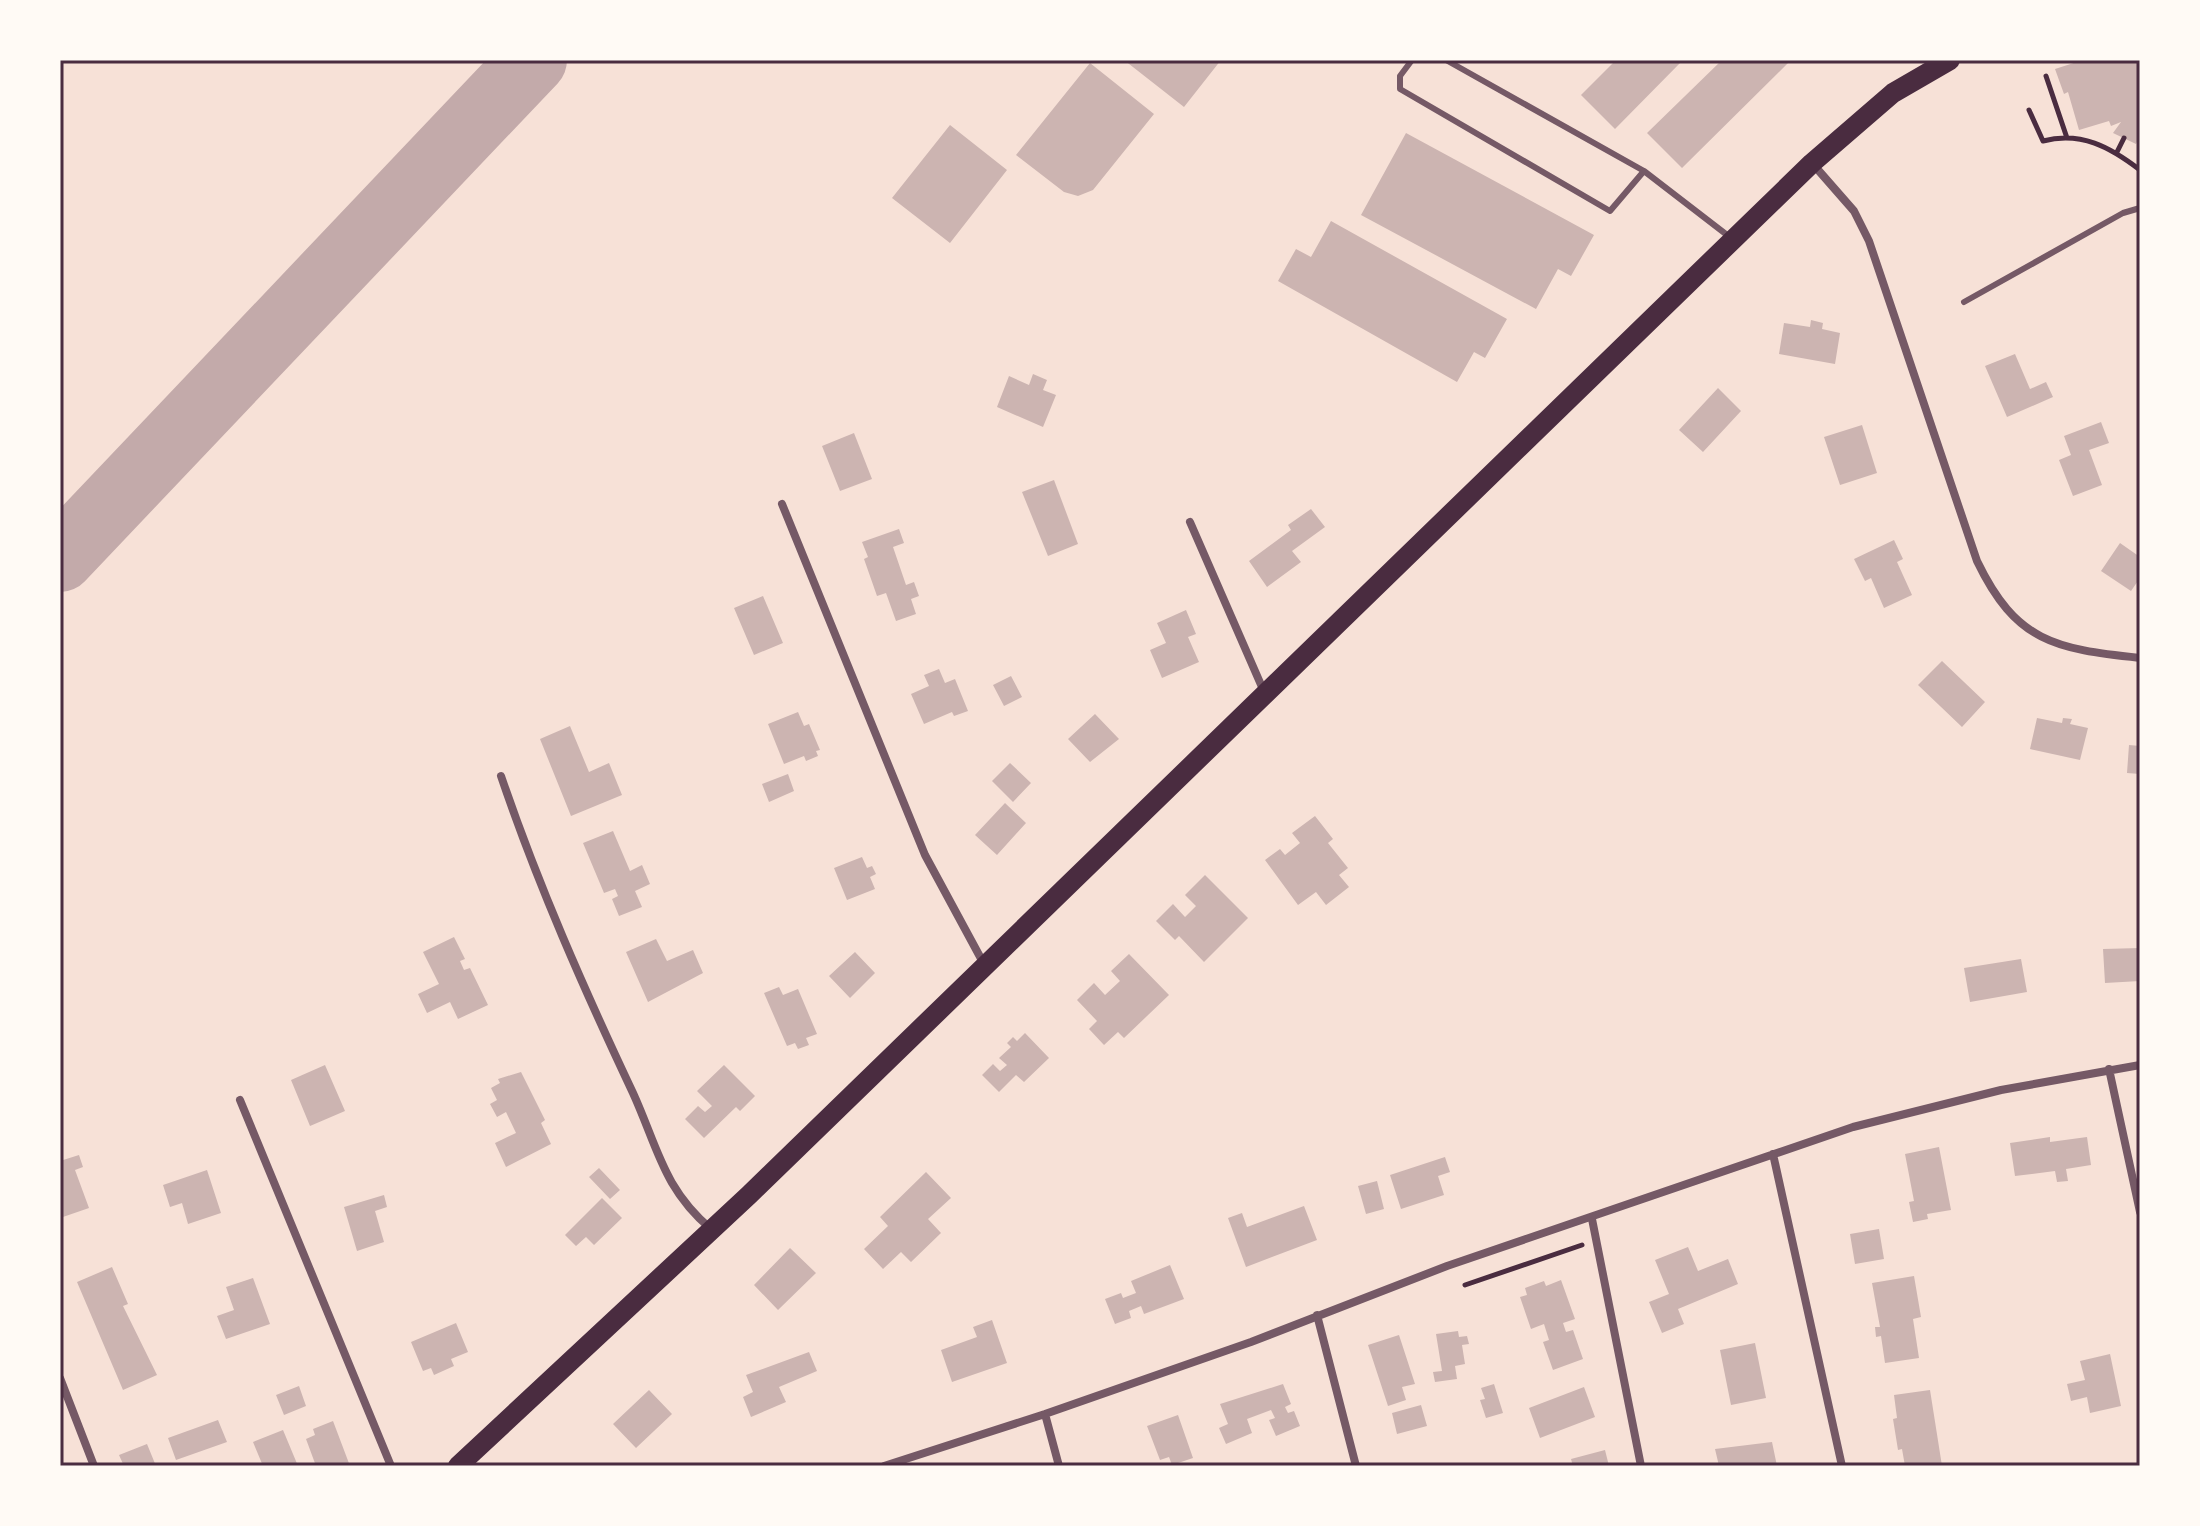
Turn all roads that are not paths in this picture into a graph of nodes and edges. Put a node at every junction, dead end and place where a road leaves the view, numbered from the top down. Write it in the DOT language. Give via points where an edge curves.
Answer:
graph roads {
  1 [pos="1412,60"];
  2 [pos="1446,60"];
  3 [pos="1950,60"];
  4 [pos="1812,163"];
  5 [pos="1644,171"];
  6 [pos="2140,208"];
  7 [pos="1734,240"];
  8 [pos="1964,302"];
  9 [pos="782,504"];
  10 [pos="1190,522"];
  11 [pos="2140,658"];
  12 [pos="1265,696"];
  13 [pos="501,776"];
  14 [pos="985,967"];
  15 [pos="2140,1065"];
  16 [pos="2109,1069"];
  17 [pos="240,1100"];
  18 [pos="1773,1154"];
  19 [pos="2140,1212"];
  20 [pos="1592,1219"];
  21 [pos="712,1230"];
  22 [pos="1317,1315"];
  23 [pos="60,1378"];
  24 [pos="1045,1414"];
  25 [pos="94,1466"];
  26 [pos="391,1466"];
  27 [pos="458,1466"];
  28 [pos="884,1466"];
  29 [pos="1059,1466"];
  30 [pos="1356,1466"];
  31 [pos="1641,1466"];
  32 [pos="1842,1466"];
  1 -- 5 [label="lane" via="1400,76 1400,89 1610,211"];
  2 -- 5 [label="lane"];
  3 -- 4 [label="highway" via="1893,93"];
  4 -- 7 [label="highway"];
  4 -- 11 [label="street" via="1854,211 1869,241 1994,598 2032,633 2058,644"];
  5 -- 7 [label="lane"];
  6 -- 8 [label="lane"];
  7 -- 12 [label="highway"];
  9 -- 14 [label="street" via="925,855"];
  10 -- 12 [label="street"];
  12 -- 14 [label="highway"];
  13 -- 21 [label="street" via="563,945 665,1171 685,1207"];
  14 -- 21 [label="highway"];
  15 -- 16 [label="street"];
  16 -- 18 [label="street" via="1916,1110"];
  16 -- 19 [label="street"];
  17 -- 26 [label="street"];
  18 -- 20 [label="street"];
  18 -- 32 [label="street"];
  20 -- 22 [label="street"];
  20 -- 31 [label="street"];
  21 -- 27 [label="highway"];
  22 -- 24 [label="street"];
  22 -- 30 [label="street"];
  23 -- 25 [label="street"];
  24 -- 28 [label="street"];
  24 -- 29 [label="street"];
}
